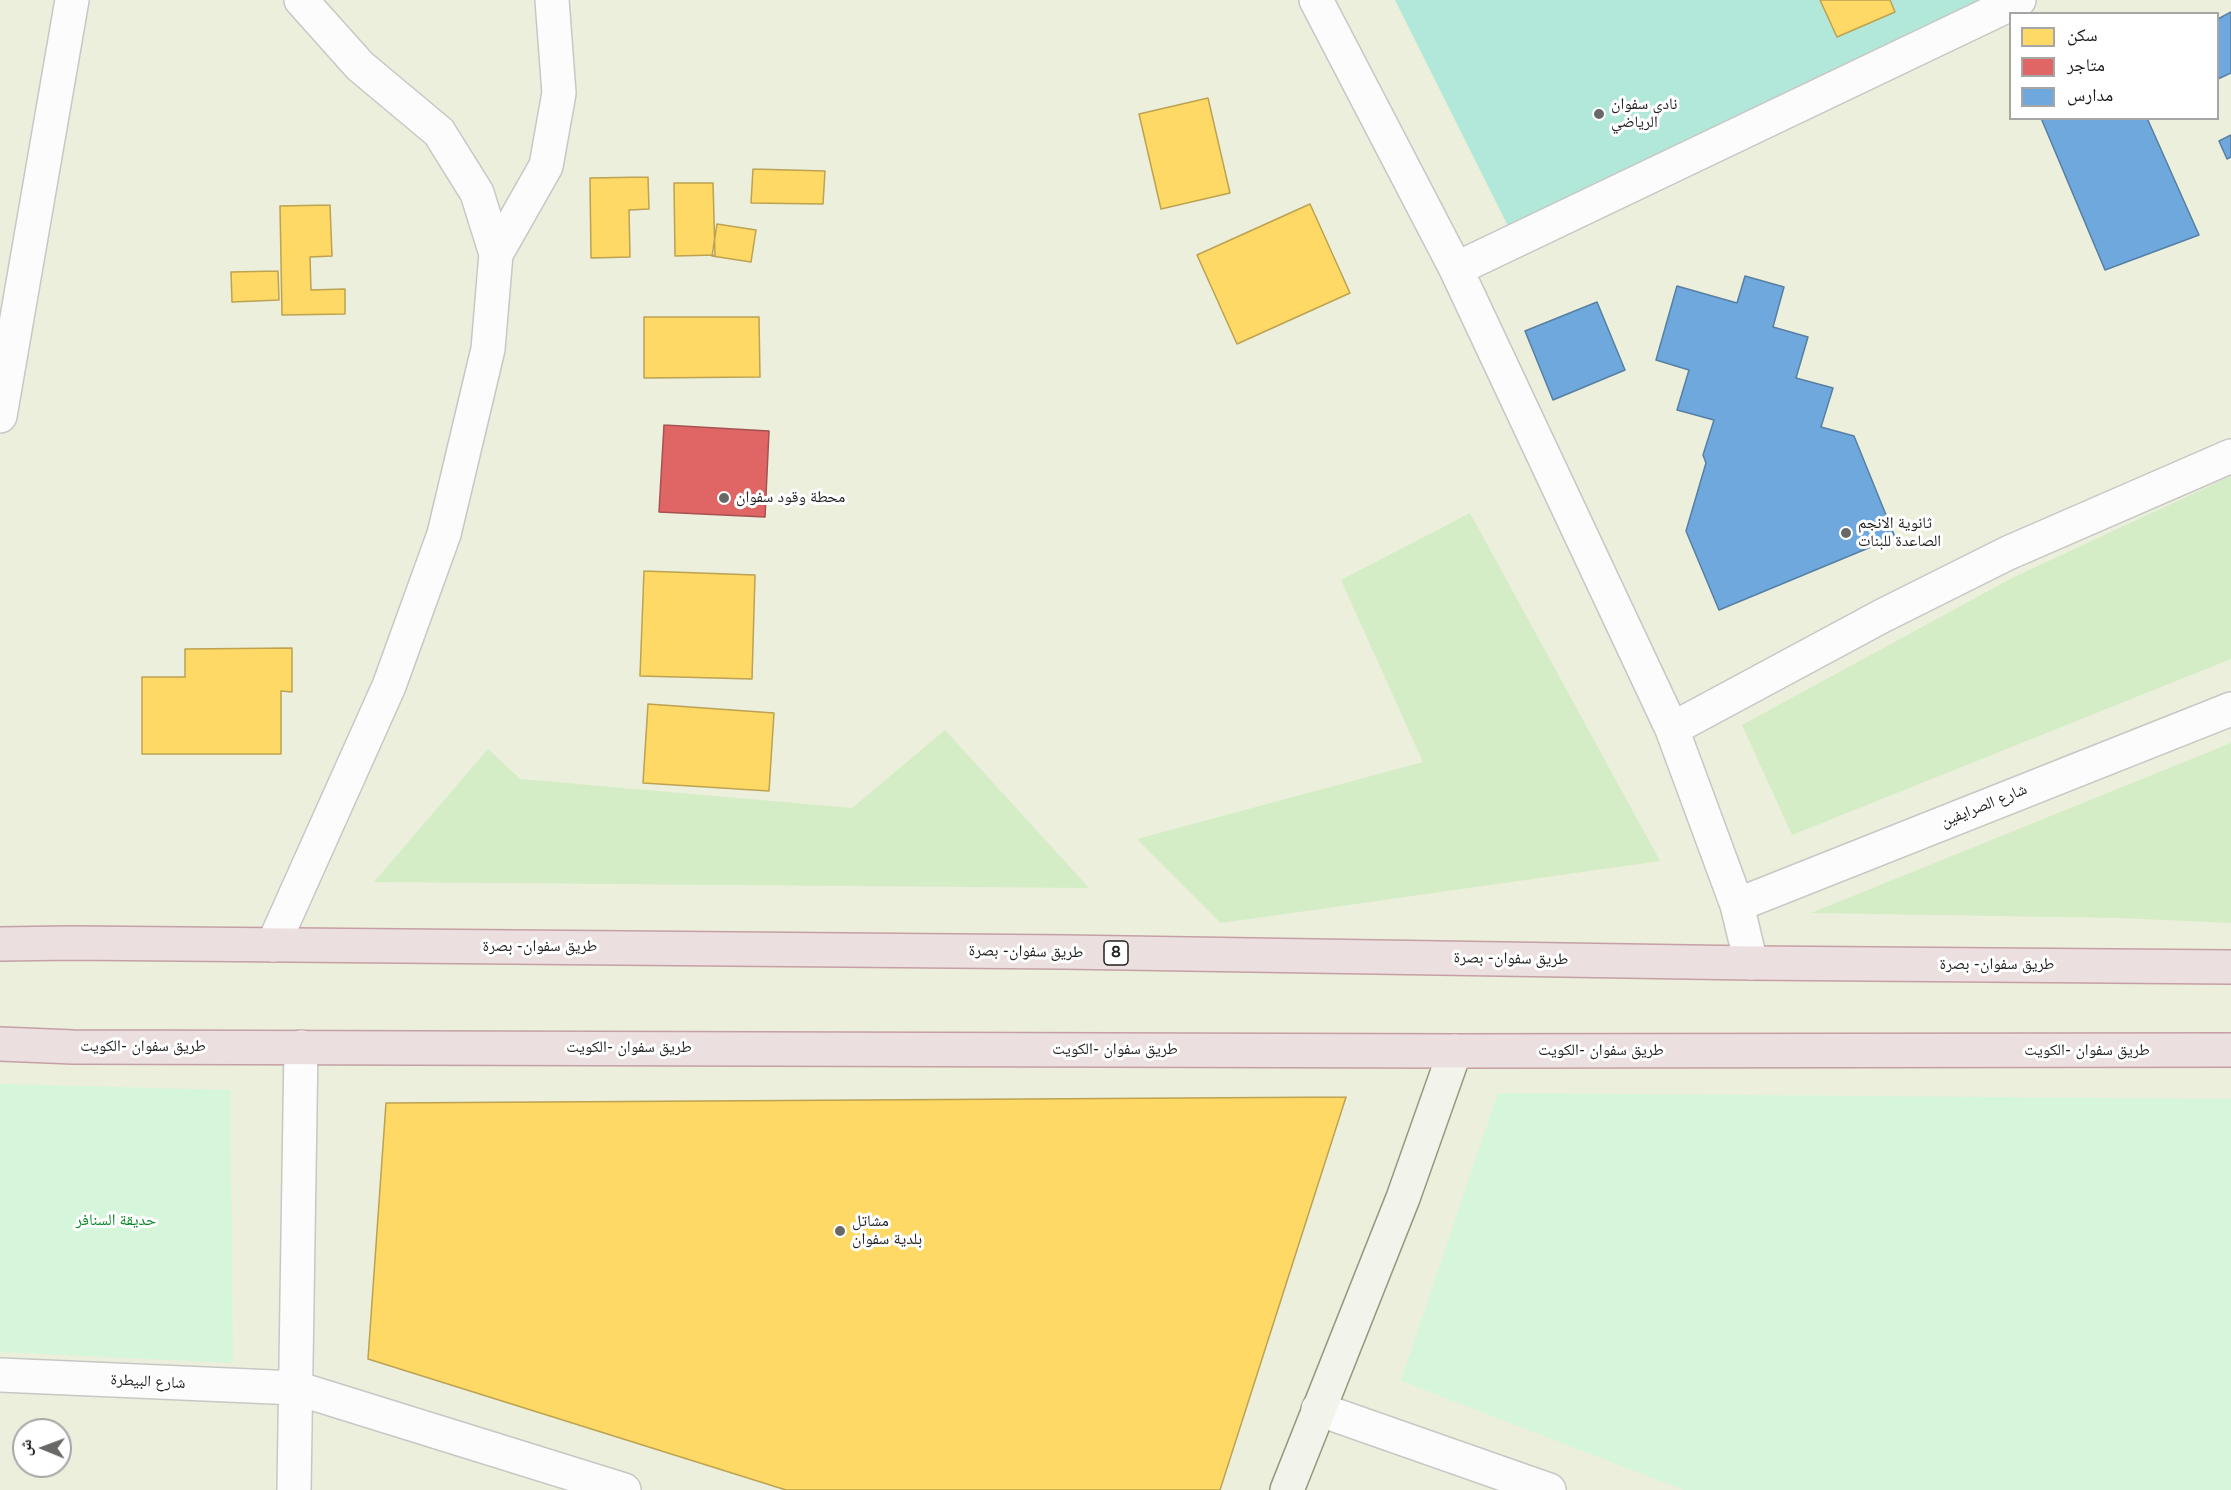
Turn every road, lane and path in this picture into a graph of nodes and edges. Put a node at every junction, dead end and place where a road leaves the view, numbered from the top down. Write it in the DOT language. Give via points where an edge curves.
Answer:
graph roads {
  1 [pos="72,0"];
  2 [pos="301,0"];
  3 [pos="552,0"];
  4 [pos="1316,0"];
  5 [pos="2019,0"];
  6 [pos="496,254"];
  7 [pos="1456,269"];
  8 [pos="0,416"];
  9 [pos="2231,456"];
  10 [pos="2231,709"];
  11 [pos="1672,729"];
  12 [pos="1737,905"];
  13 [pos="0,944"];
  14 [pos="273,945"];
  15 [pos="1751,963"];
  16 [pos="2231,967"];
  17 [pos="0,1044"];
  18 [pos="301,1047"];
  19 [pos="2231,1050"];
  20 [pos="1455,1051"];
  21 [pos="0,1375"];
  22 [pos="296,1388"];
  23 [pos="1318,1409"];
  24 [pos="294,1490"];
  25 [pos="624,1490"];
  26 [pos="1287,1490"];
  27 [pos="1549,1490"];
  1 -- 8 [label="street"];
  2 -- 6 [label="street" via="360,66 439,132 477,193"];
  3 -- 6 [label="street" via="559,93 546,166"];
  4 -- 7 [label="street"];
  5 -- 7 [label="street"];
  6 -- 14 [label="street" via="488,349 444,534 389,686"];
  7 -- 11 [label="street"];
  9 -- 11 [label="street" via="2008,553"];
  10 -- 12 [label="street, شارع الصرايفين"];
  11 -- 12 [label="street"];
  12 -- 15 [label="street"];
  13 -- 14 [label="highway, طريق سفوان- بصرة / 8"];
  14 -- 15 [label="highway, طريق سفوان- بصرة / 8" via="1041,951"];
  15 -- 16 [label="highway, طريق سفوان- بصرة / 8"];
  17 -- 18 [label="highway, طريق سفوان -الكويت"];
  18 -- 20 [label="highway, طريق سفوان -الكويت"];
  18 -- 22 [label="street"];
  19 -- 20 [label="highway, طريق سفوان -الكويت"];
  20 -- 23 [label="street" via="1403,1198"];
  21 -- 22 [label="street, شارع البيطرة"];
  22 -- 24 [label="street"];
  22 -- 25 [label="street, شارع البيطرة"];
  23 -- 26 [label="street"];
  23 -- 27 [label="street"];
}
